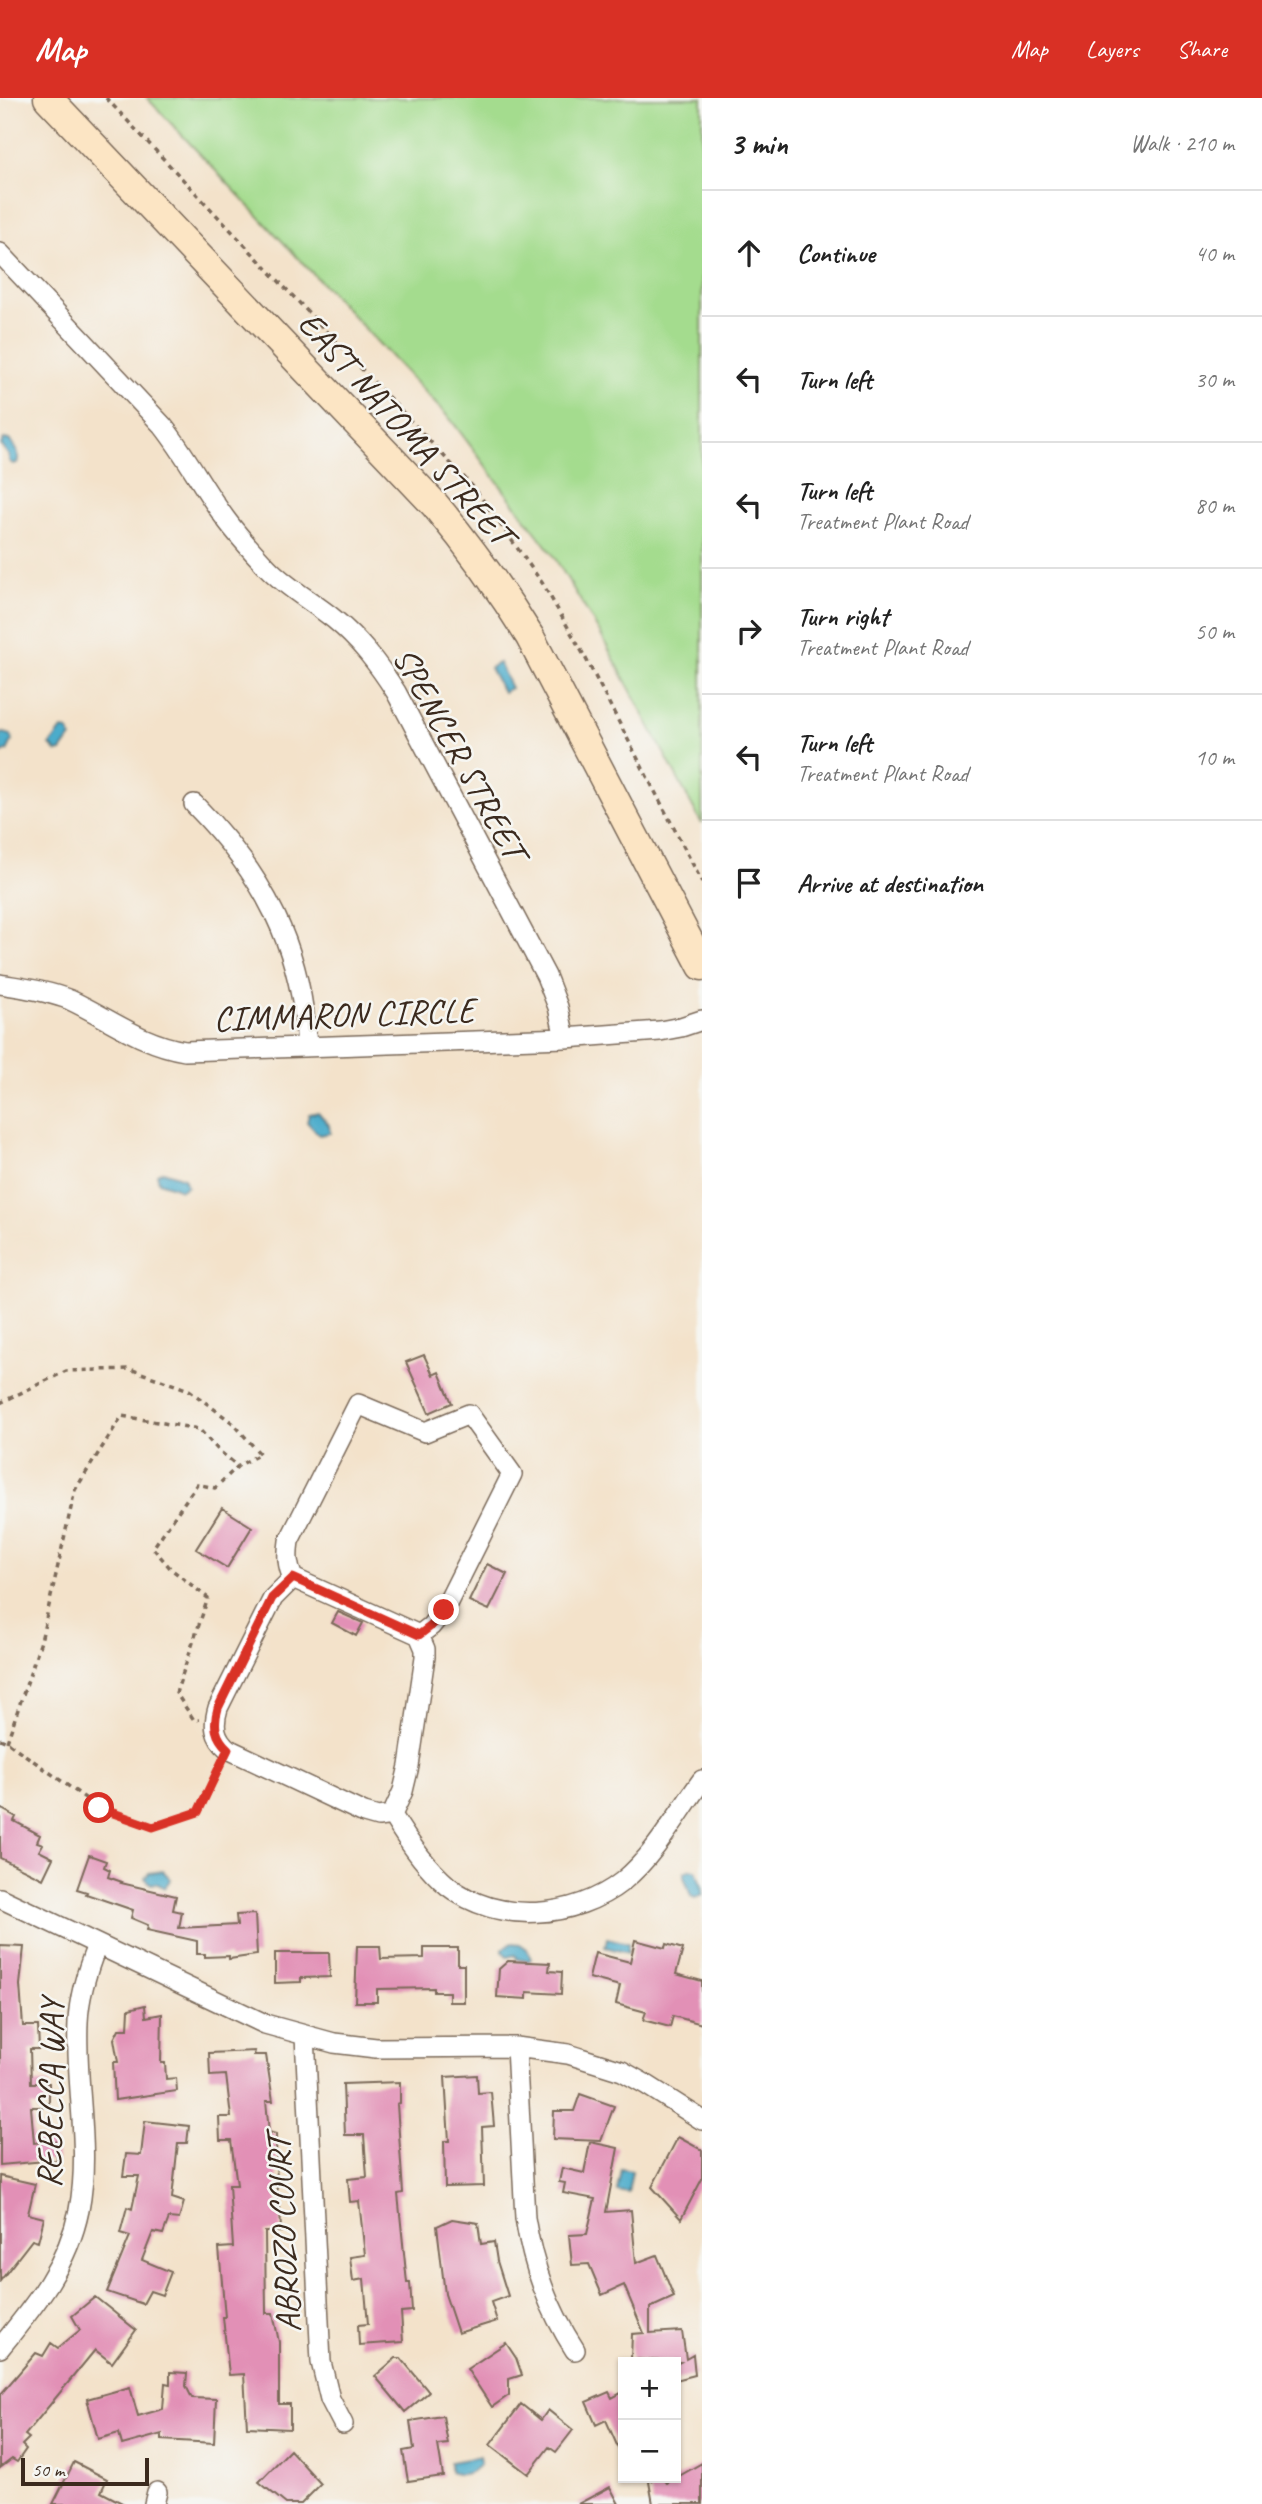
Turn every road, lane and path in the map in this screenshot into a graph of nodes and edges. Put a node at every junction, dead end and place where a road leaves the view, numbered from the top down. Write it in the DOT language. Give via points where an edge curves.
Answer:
graph roads {
  1 [pos="48,98"];
  2 [pos="0,253"];
  3 [pos="194,804"];
  4 [pos="702,967"];
  5 [pos="0,984"];
  6 [pos="702,1020"];
  7 [pos="565,1038"];
  8 [pos="307,1047"];
  9 [pos="0,1403"];
  10 [pos="237,1466"];
  11 [pos="293,1578"];
  12 [pos="419,1635"];
  13 [pos="214,1720"];
  14 [pos="0,1739"];
  15 [pos="7,1742"];
  16 [pos="228,1749"];
  17 [pos="702,1780"];
  18 [pos="392,1815"];
  19 [pos="0,1898"];
  20 [pos="97,1945"];
  21 [pos="305,2036"];
  22 [pos="516,2047"];
  23 [pos="702,2120"];
  24 [pos="0,2348"];
  25 [pos="575,2350"];
  26 [pos="343,2424"];
  1 -- 4 [label="main road, EAST NATOMA STREET" via="435,505 469,547 530,637"];
  2 -- 7 [label="street, SPENCER STREET" via="163,426 247,545 376,661 546,976"];
  3 -- 8 [label="street" via="242,858 279,922 298,980"];
  5 -- 8 [label="street, CIMMARON CIRCLE" via="68,1000 139,1038 172,1049"];
  6 -- 7 [label="street, CIMMARON CIRCLE" via="660,1031"];
  7 -- 8 [label="street, CIMMARON CIRCLE"];
  9 -- 10 [label="path" via="66,1371 130,1369 189,1390 234,1424 260,1454"];
  10 -- 13 [label="path" via="215,1488 197,1484 153,1548 208,1598 176,1693 194,1720"];
  10 -- 15 [label="path" via="199,1429 122,1416 75,1490 41,1641"];
  11 -- 12 [label="street"];
  11 -- 12 [label="street" via="289,1541 358,1404 425,1432 469,1413 512,1474 444,1610"];
  11 -- 13 [label="street" via="272,1598"];
  12 -- 18 [label="street" via="425,1657 409,1766"];
  13 -- 16 [label="street" via="216,1733"];
  14 -- 15 [label="path"];
  15 -- 16 [label="path" via="99,1808 153,1827 198,1812"];
  16 -- 18 [label="street" via="364,1813"];
  17 -- 18 [label="street" via="624,1880 584,1903 547,1912 500,1909 449,1886 418,1853"];
  19 -- 20 [label="street"];
  20 -- 21 [label="street" via="238,2012"];
  20 -- 24 [label="street, REBECCA WAY" via="87,1970 78,2024 84,2164 78,2212 68,2247 45,2291"];
  21 -- 22 [label="street" via="385,2049"];
  21 -- 26 [label="street, ABROZO COURT" via="321,2362 330,2399"];
  22 -- 23 [label="street" via="568,2053 604,2064"];
  22 -- 25 [label="street" via="530,2246 547,2301"];
}
